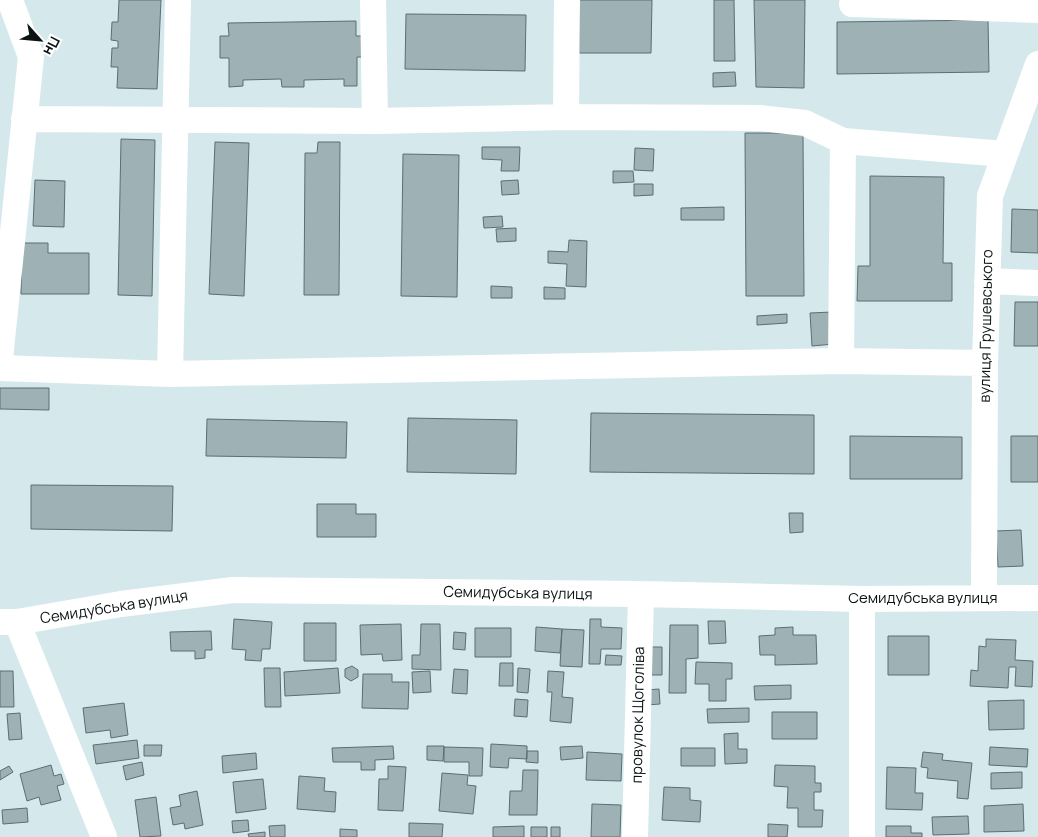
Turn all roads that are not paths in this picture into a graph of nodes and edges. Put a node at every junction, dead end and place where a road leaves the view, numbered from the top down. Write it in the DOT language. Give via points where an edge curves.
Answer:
graph roads {
  1 [pos="10,0"];
  2 [pos="178,0"];
  3 [pos="373,0"];
  4 [pos="567,0"];
  5 [pos="852,4"];
  6 [pos="1023,6"];
  7 [pos="1038,64"];
  8 [pos="566,118"];
  9 [pos="24,119"];
  10 [pos="176,120"];
  11 [pos="375,121"];
  12 [pos="843,141"];
  13 [pos="1006,154"];
  14 [pos="986,281"];
  15 [pos="1038,283"];
  16 [pos="0,359"];
  17 [pos="841,361"];
  18 [pos="985,363"];
  19 [pos="0,368"];
  20 [pos="170,374"];
  21 [pos="641,594"];
  22 [pos="984,597"];
  23 [pos="1038,598"];
  24 [pos="862,599"];
  25 [pos="9,622"];
  26 [pos="104,837"];
  27 [pos="635,837"];
  28 [pos="862,837"];
  1 -- 9 [label="street" via="31,57"];
  2 -- 10 [label="street"];
  3 -- 11 [label="street"];
  4 -- 8 [label="street"];
  5 -- 6 [label="street"];
  7 -- 13 [label="street, вулиця Грушевського"];
  8 -- 11 [label="street"];
  8 -- 12 [label="street" via="760,118 805,123"];
  9 -- 10 [label="street"];
  9 -- 16 [label="street"];
  10 -- 11 [label="street"];
  10 -- 20 [label="street"];
  12 -- 13 [label="street"];
  12 -- 17 [label="street"];
  13 -- 14 [label="street, вулиця Грушевського" via="990,196"];
  14 -- 15 [label="street"];
  14 -- 18 [label="street, вулиця Грушевського"];
  17 -- 18 [label="street"];
  17 -- 20 [label="street"];
  18 -- 22 [label="street, вулиця Грушевського"];
  19 -- 20 [label="street"];
  21 -- 24 [label="street, Семидубська вулиця"];
  21 -- 25 [label="street, Семидубська вулиця" via="233,590"];
  21 -- 27 [label="street, провулок Щоголіва"];
  22 -- 23 [label="street, Семидубська вулиця"];
  22 -- 24 [label="street, Семидубська вулиця"];
  24 -- 28 [label="street"];
  25 -- 26 [label="street"];
}
